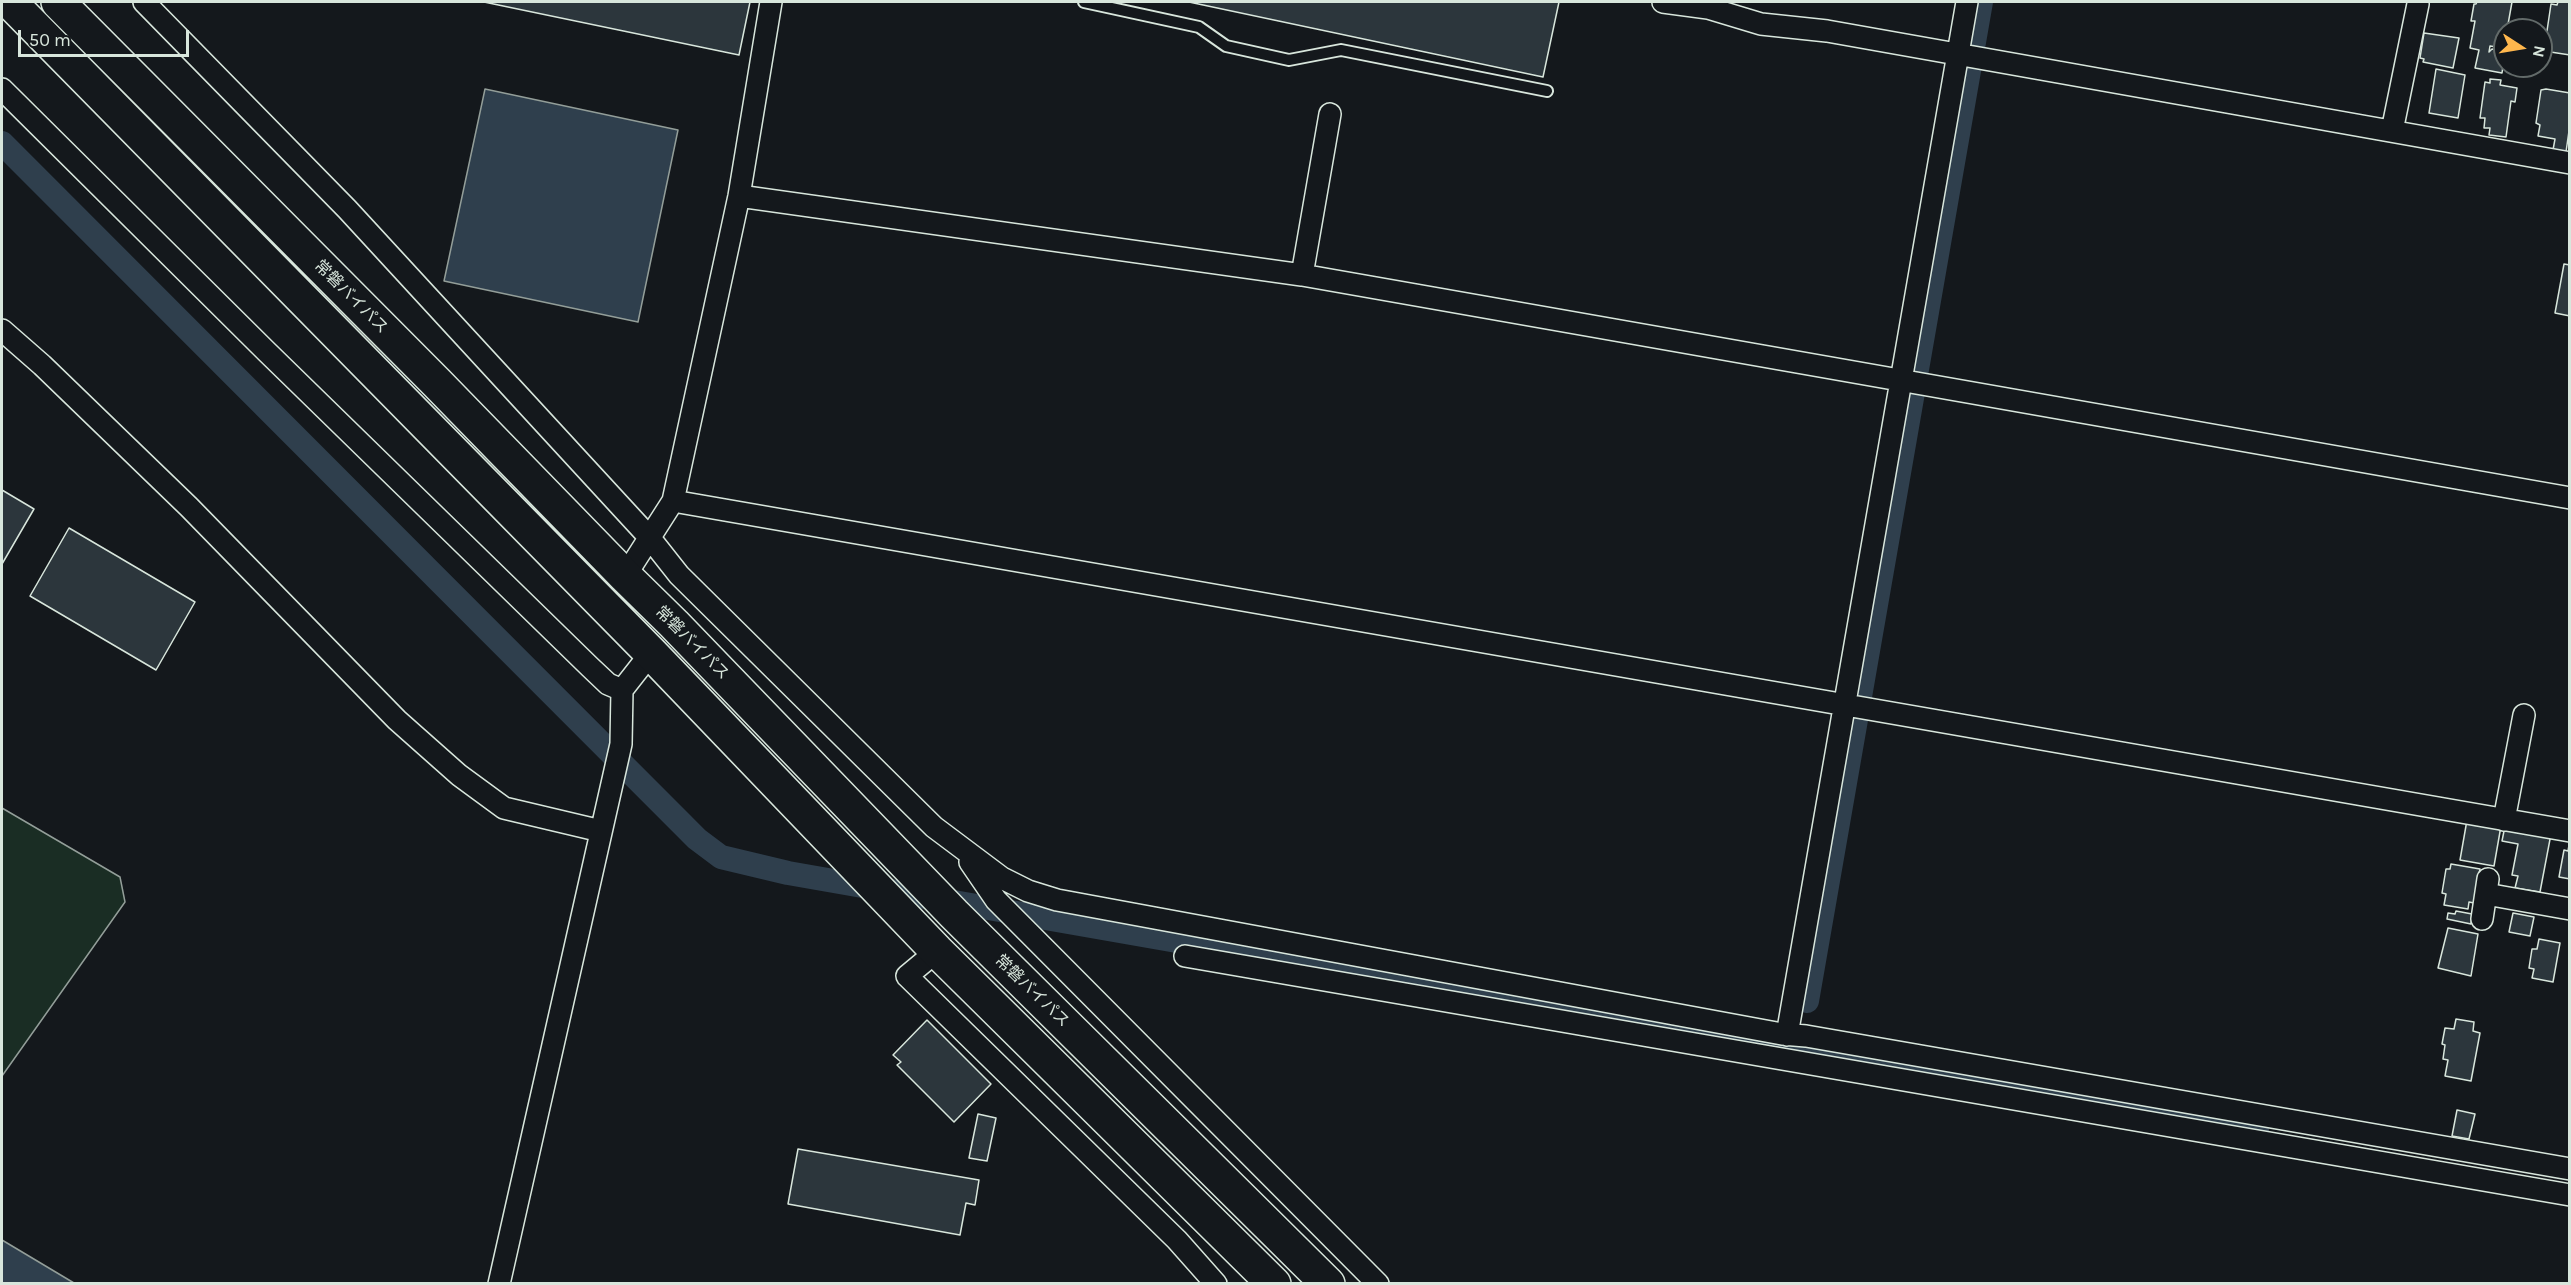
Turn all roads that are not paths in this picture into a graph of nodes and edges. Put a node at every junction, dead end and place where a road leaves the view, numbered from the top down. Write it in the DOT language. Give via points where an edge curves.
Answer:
graph roads {
  1 [pos="10,2"];
  2 [pos="58,2"];
  3 [pos="144,2"];
  4 [pos="771,2"];
  5 [pos="1084,2"];
  6 [pos="1663,2"];
  7 [pos="1967,2"];
  8 [pos="2418,4"];
  9 [pos="1958,54"];
  10 [pos="2,89"];
  11 [pos="1547,91"];
  12 [pos="1330,114"];
  13 [pos="2392,131"];
  14 [pos="2570,163"];
  15 [pos="739,196"];
  16 [pos="1302,275"];
  17 [pos="2,330"];
  18 [pos="1901,381"];
  19 [pos="2570,498"];
  20 [pos="673,501"];
  21 [pos="649,537"];
  22 [pos="625,576"];
  23 [pos="651,653"];
  24 [pos="622,690"];
  25 [pos="1845,705"];
  26 [pos="2524,715"];
  27 [pos="2504,820"];
  28 [pos="602,831"];
  29 [pos="2570,831"];
  30 [pos="962,850"];
  31 [pos="2570,909"];
  32 [pos="2482,919"];
  33 [pos="937,951"];
  34 [pos="1185,956"];
  35 [pos="1787,1035"];
  36 [pos="1810,1037"];
  37 [pos="1806,1061"];
  38 [pos="2570,1169"];
  39 [pos="2570,1195"];
  40 [pos="499,1284"];
  41 [pos="1216,1284"];
  42 [pos="1274,1284"];
  43 [pos="1328,1284"];
  44 [pos="1378,1284"];
  1 -- 23 [label="highway"];
  2 -- 22 [label="highway, 常磐バイパス"];
  3 -- 21 [label="street" via="347,209"];
  4 -- 15 [label="street"];
  5 -- 11 [label="lane" via="1199,27 1226,46 1289,60 1341,50"];
  6 -- 9 [label="street" via="1708,8 1761,24 1827,31"];
  7 -- 9 [label="street"];
  8 -- 13 [label="street"];
  9 -- 13 [label="street"];
  9 -- 18 [label="street"];
  10 -- 24 [label="street" via="608,684"];
  12 -- 16 [label="street"];
  13 -- 14 [label="street"];
  15 -- 16 [label="street"];
  15 -- 20 [label="street"];
  16 -- 18 [label="street"];
  17 -- 28 [label="street" via="189,507 397,720 459,775 504,808"];
  18 -- 19 [label="street"];
  18 -- 25 [label="street"];
  20 -- 21 [label="street"];
  20 -- 25 [label="street"];
  21 -- 22 [label="street"];
  21 -- 30 [label="street" via="679,575 934,827"];
  22 -- 43 [label="highway, 常磐バイパス" via="954,914"];
  23 -- 24 [label="street"];
  23 -- 33 [label="highway"];
  24 -- 28 [label="street" via="621,744"];
  25 -- 27 [label="street"];
  25 -- 35 [label="street"];
  26 -- 27 [label="street"];
  27 -- 29 [label="street"];
  28 -- 40 [label="street"];
  30 -- 35 [label="street" via="1002,878 1057,900"];
  30 -- 44 [label="street" via="996,900"];
  31 -- 32 [label="street" via="2487,886"];
  33 -- 41 [label="street" via="907,976 1177,1240"];
  33 -- 42 [label="highway"];
  34 -- 37 [label="street"];
  35 -- 36 [label="street"];
  36 -- 37 [label="street"];
  36 -- 38 [label="street"];
  37 -- 39 [label="street"];
}
